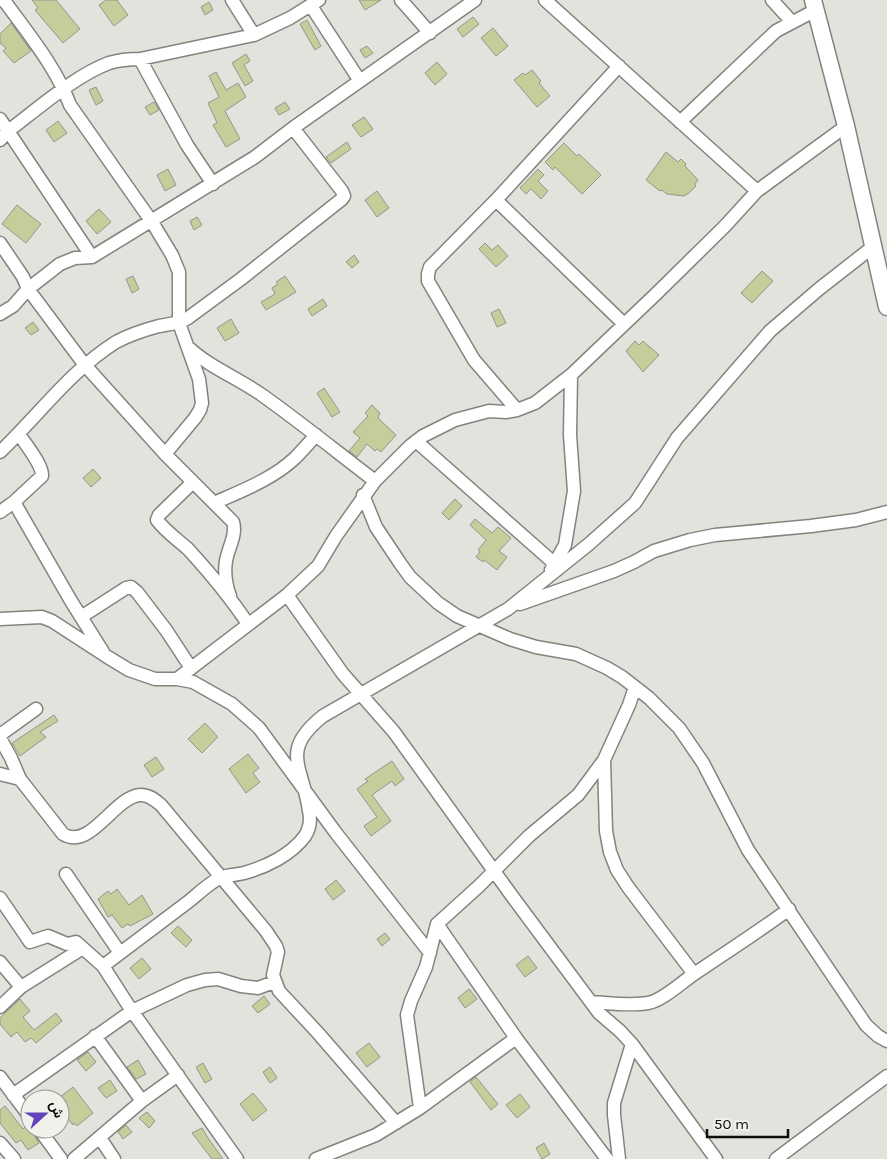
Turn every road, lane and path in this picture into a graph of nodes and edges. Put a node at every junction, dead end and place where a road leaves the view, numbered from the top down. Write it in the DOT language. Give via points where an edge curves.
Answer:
graph roads {
  1 [pos="232,0"];
  2 [pos="401,0"];
  3 [pos="475,0"];
  4 [pos="545,0"];
  5 [pos="772,0"];
  6 [pos="5,3"];
  7 [pos="315,3"];
  8 [pos="815,5"];
  9 [pos="792,22"];
  10 [pos="430,33"];
  11 [pos="254,35"];
  12 [pos="140,59"];
  13 [pos="619,66"];
  14 [pos="360,81"];
  15 [pos="64,88"];
  16 [pos="0,119"];
  17 [pos="680,122"];
  18 [pos="846,126"];
  19 [pos="293,128"];
  20 [pos="4,136"];
  21 [pos="213,184"];
  22 [pos="757,191"];
  23 [pos="496,200"];
  24 [pos="152,222"];
  25 [pos="0,243"];
  26 [pos="874,246"];
  27 [pos="92,258"];
  28 [pos="28,289"];
  29 [pos="887,307"];
  30 [pos="0,314"];
  31 [pos="180,323"];
  32 [pos="624,324"];
  33 [pos="186,345"];
  34 [pos="84,364"];
  35 [pos="571,375"];
  36 [pos="516,410"];
  37 [pos="19,434"];
  38 [pos="316,435"];
  39 [pos="416,441"];
  40 [pos="0,452"];
  41 [pos="164,454"];
  42 [pos="375,481"];
  43 [pos="192,483"];
  44 [pos="364,495"];
  45 [pos="14,502"];
  46 [pos="214,503"];
  47 [pos="0,512"];
  48 [pos="887,512"];
  49 [pos="555,564"];
  50 [pos="548,576"];
  51 [pos="287,595"];
  52 [pos="230,596"];
  53 [pos="508,609"];
  54 [pos="81,617"];
  55 [pos="0,619"];
  56 [pos="248,624"];
  57 [pos="478,625"];
  58 [pos="106,656"];
  59 [pos="191,668"];
  60 [pos="177,679"];
  61 [pos="635,687"];
  62 [pos="360,694"];
  63 [pos="36,709"];
  64 [pos="0,737"];
  65 [pos="604,760"];
  66 [pos="0,774"];
  67 [pos="20,778"];
  68 [pos="307,794"];
  69 [pos="493,870"];
  70 [pos="66,874"];
  71 [pos="221,878"];
  72 [pos="0,898"];
  73 [pos="789,909"];
  74 [pos="437,924"];
  75 [pos="83,948"];
  76 [pos="430,952"];
  77 [pos="120,953"];
  78 [pos="0,962"];
  79 [pos="102,966"];
  80 [pos="694,974"];
  81 [pos="274,982"];
  82 [pos="21,987"];
  83 [pos="591,1002"];
  84 [pos="0,1006"];
  85 [pos="132,1011"];
  86 [pos="95,1036"];
  87 [pos="516,1038"];
  88 [pos="887,1041"];
  89 [pos="632,1044"];
  90 [pos="178,1075"];
  91 [pos="887,1076"];
  92 [pos="0,1077"];
  93 [pos="13,1095"];
  94 [pos="142,1101"];
  95 [pos="20,1104"];
  96 [pos="420,1108"];
  97 [pos="396,1123"];
  98 [pos="100,1138"];
  99 [pos="46,1139"];
  100 [pos="0,1143"];
  101 [pos="14,1159"];
  102 [pos="61,1159"];
  103 [pos="74,1159"];
  104 [pos="114,1159"];
  105 [pos="237,1159"];
  106 [pos="316,1159"];
  107 [pos="607,1159"];
  108 [pos="619,1159"];
  109 [pos="716,1159"];
  110 [pos="776,1159"];
  1 -- 11 [label="street"];
  2 -- 10 [label="street"];
  3 -- 10 [label="street"];
  4 -- 13 [label="street"];
  5 -- 9 [label="street"];
  6 -- 15 [label="street"];
  7 -- 11 [label="street"];
  7 -- 14 [label="street"];
  8 -- 9 [label="street"];
  8 -- 18 [label="street"];
  9 -- 17 [label="street" via="776,31"];
  10 -- 14 [label="street"];
  11 -- 12 [label="street"];
  12 -- 15 [label="street" via="110,63"];
  12 -- 21 [label="street" via="187,145"];
  13 -- 17 [label="street"];
  13 -- 23 [label="street"];
  14 -- 19 [label="street"];
  15 -- 20 [label="street"];
  15 -- 24 [label="street" via="70,104"];
  16 -- 20 [label="street"];
  17 -- 22 [label="street"];
  18 -- 22 [label="street"];
  18 -- 26 [label="street"];
  19 -- 21 [label="street"];
  19 -- 31 [label="street" via="344,197"];
  20 -- 27 [label="street"];
  21 -- 24 [label="street"];
  22 -- 32 [label="street"];
  23 -- 32 [label="street"];
  23 -- 36 [label="street" via="430,267 428,281 474,360"];
  24 -- 27 [label="street"];
  24 -- 31 [label="street" via="179,272"];
  25 -- 28 [label="street"];
  26 -- 29 [label="street"];
  26 -- 50 [label="street" via="770,331 677,438 635,503"];
  27 -- 28 [label="street" via="75,258 60,264"];
  28 -- 30 [label="street" via="13,306"];
  28 -- 34 [label="street"];
  31 -- 33 [label="street"];
  31 -- 34 [label="street" via="128,336"];
  32 -- 35 [label="street"];
  33 -- 38 [label="street" via="200,358 261,395"];
  33 -- 41 [label="street" via="199,379 202,403 195,418"];
  34 -- 37 [label="street"];
  34 -- 41 [label="street"];
  35 -- 36 [label="street" via="535,403"];
  35 -- 49 [label="street" via="570,435 574,492 565,545"];
  36 -- 39 [label="street" via="463,417"];
  37 -- 40 [label="street"];
  37 -- 45 [label="street" via="43,473"];
  38 -- 42 [label="street"];
  38 -- 46 [label="street" via="285,466"];
  39 -- 42 [label="street"];
  39 -- 49 [label="street"];
  41 -- 43 [label="street"];
  42 -- 44 [label="street"];
  43 -- 46 [label="street"];
  43 -- 52 [label="street" via="159,514 157,520"];
  44 -- 51 [label="street" via="318,566"];
  44 -- 57 [label="street" via="376,526 410,577 438,603"];
  45 -- 47 [label="street"];
  45 -- 54 [label="street"];
  46 -- 52 [label="street" via="230,518 235,528 225,576"];
  48 -- 53 [label="street" via="856,520 690,540 654,550 614,571"];
  49 -- 50 [label="street"];
  50 -- 53 [label="street"];
  51 -- 56 [label="street"];
  51 -- 62 [label="street"];
  52 -- 56 [label="street"];
  53 -- 57 [label="street"];
  54 -- 58 [label="street"];
  54 -- 59 [label="street" via="131,587 166,630"];
  55 -- 58 [label="street" via="42,617 52,620"];
  56 -- 59 [label="street"];
  57 -- 61 [label="street" via="510,639 576,654"];
  57 -- 62 [label="street"];
  58 -- 60 [label="street" via="129,670 155,678"];
  59 -- 60 [label="street"];
  60 -- 68 [label="street" via="193,682 232,704 259,728"];
  61 -- 65 [label="street" via="630,706"];
  61 -- 73 [label="street" via="679,728 703,763 748,850"];
  62 -- 68 [label="street" via="323,716 301,738 296,753"];
  62 -- 69 [label="street" via="394,732"];
  63 -- 64 [label="street"];
  64 -- 67 [label="street"];
  65 -- 69 [label="street" via="578,795"];
  65 -- 80 [label="street" via="606,831 617,870"];
  66 -- 67 [label="street"];
  67 -- 71 [label="street" via="69,838 85,835 130,798 141,794 155,800"];
  68 -- 71 [label="street" via="310,824 297,845 260,867"];
  68 -- 76 [label="street"];
  69 -- 74 [label="street"];
  69 -- 83 [label="street"];
  70 -- 77 [label="street"];
  71 -- 77 [label="street"];
  71 -- 81 [label="street" via="276,946"];
  72 -- 75 [label="street" via="30,942 48,936 67,944 76,942"];
  73 -- 80 [label="street"];
  73 -- 88 [label="street" via="866,1025"];
  74 -- 76 [label="street"];
  74 -- 87 [label="street"];
  75 -- 79 [label="street"];
  75 -- 82 [label="street"];
  76 -- 96 [label="street" via="407,1014"];
  77 -- 79 [label="street"];
  78 -- 82 [label="street"];
  79 -- 85 [label="street"];
  80 -- 83 [label="street" via="648,1003"];
  81 -- 85 [label="street" via="258,988 218,979 205,980"];
  81 -- 97 [label="street"];
  82 -- 84 [label="street"];
  83 -- 89 [label="street" via="603,1018"];
  85 -- 86 [label="street"];
  85 -- 90 [label="street"];
  86 -- 93 [label="street"];
  86 -- 94 [label="street"];
  87 -- 96 [label="street"];
  87 -- 107 [label="street"];
  89 -- 108 [label="street" via="614,1104"];
  89 -- 109 [label="street"];
  90 -- 94 [label="street"];
  90 -- 105 [label="street"];
  91 -- 110 [label="street"];
  92 -- 93 [label="street"];
  93 -- 95 [label="street"];
  94 -- 98 [label="street"];
  96 -- 97 [label="street"];
  97 -- 106 [label="street" via="376,1135"];
  98 -- 103 [label="street"];
  98 -- 104 [label="street"];
  99 -- 102 [label="street"];
  100 -- 101 [label="street"];
}
